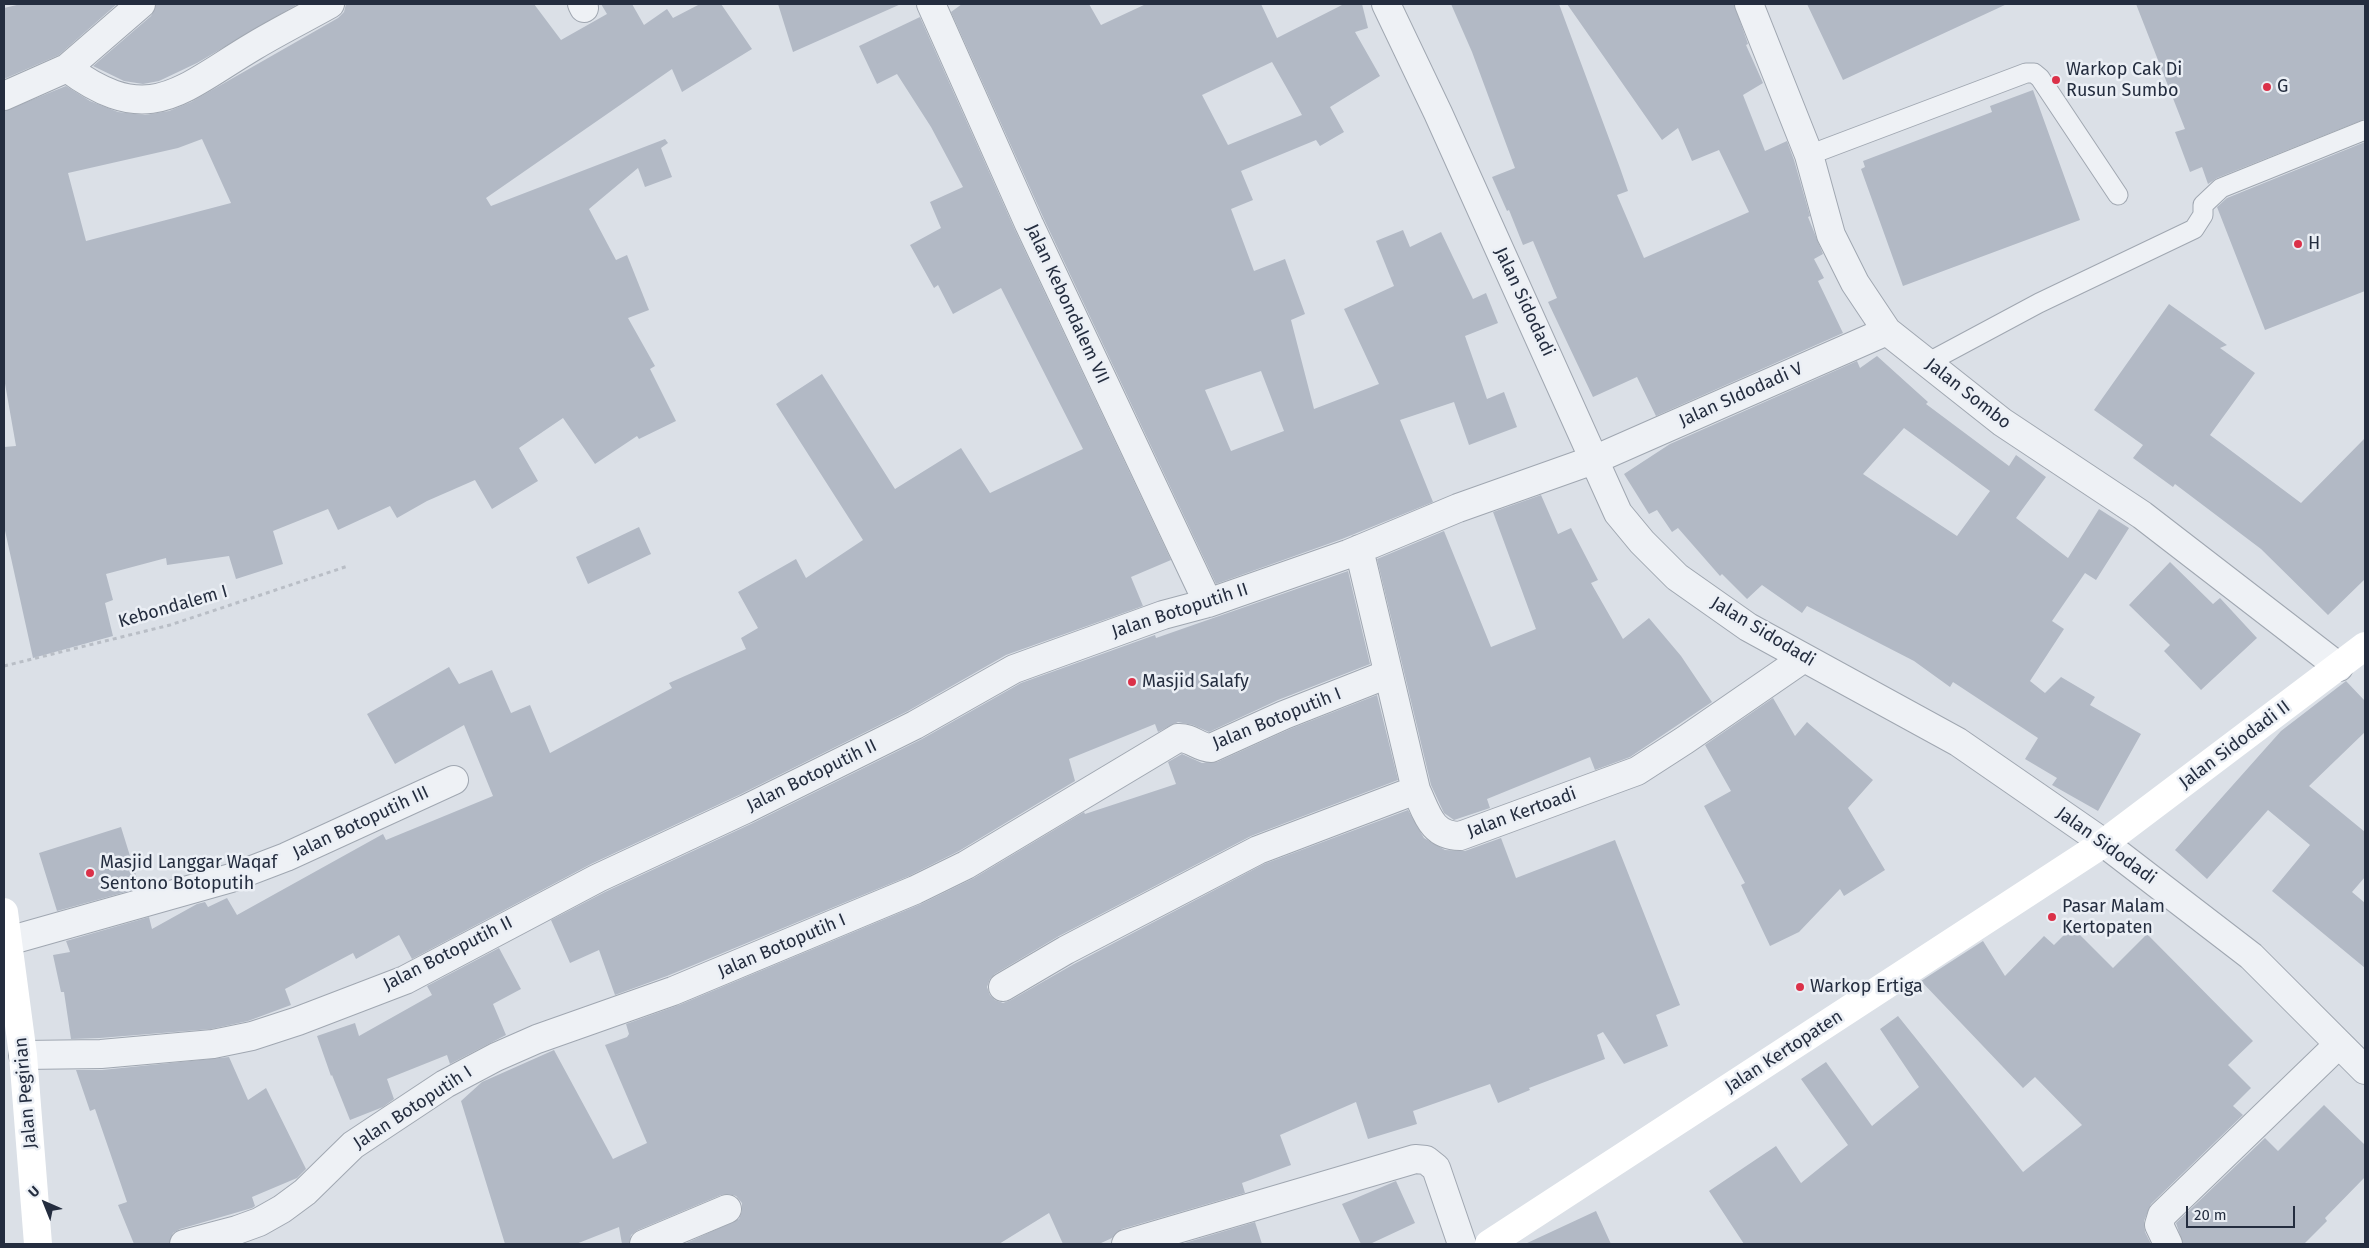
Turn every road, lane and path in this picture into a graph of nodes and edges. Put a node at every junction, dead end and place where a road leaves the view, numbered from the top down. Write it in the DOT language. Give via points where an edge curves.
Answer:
graph roads {
  1 [pos="141,4"];
  2 [pos="330,4"];
  3 [pos="931,4"];
  4 [pos="1386,4"];
  5 [pos="1749,4"];
  6 [pos="67,68"];
  7 [pos="4,96"];
  8 [pos="2365,130"];
  9 [pos="1809,155"];
  10 [pos="2118,195"];
  11 [pos="1887,331"];
  12 [pos="1928,363"];
  13 [pos="1596,459"];
  14 [pos="1359,549"];
  15 [pos="348,566"];
  16 [pos="1208,603"];
  17 [pos="2365,646"];
  18 [pos="1804,658"];
  19 [pos="4,666"];
  20 [pos="2339,667"];
  21 [pos="1388,674"];
  22 [pos="454,780"];
  23 [pos="1416,790"];
  24 [pos="2104,843"];
  25 [pos="4,912"];
  26 [pos="8,941"];
  27 [pos="1004,987"];
  28 [pos="2339,1044"];
  29 [pos="24,1055"];
  30 [pos="2365,1070"];
  31 [pos="727,1209"];
  32 [pos="38,1244"];
  33 [pos="184,1244"];
  34 [pos="644,1244"];
  35 [pos="1126,1244"];
  36 [pos="1462,1244"];
  37 [pos="1489,1244"];
  38 [pos="2168,1244"];
  1 -- 6 [label="street"];
  2 -- 6 [label="street" via="164,98 134,100 109,94"];
  3 -- 16 [label="street, Jalan Kebondalem VII"];
  4 -- 13 [label="street, Jalan Sidodadi"];
  5 -- 9 [label="street, Jalan Sombo"];
  6 -- 7 [label="street"];
  8 -- 12 [label="lane" via="2221,188 2204,205 2203,215 2194,228 2039,303"];
  9 -- 10 [label="lane" via="2026,73 2034,73"];
  9 -- 11 [label="street, Jalan Sombo" via="1830,235 1855,283"];
  11 -- 12 [label="street, Jalan Sombo"];
  11 -- 13 [label="street, Jalan SIdodadi V"];
  12 -- 20 [label="street, Jalan Sombo" via="2002,422 2142,515"];
  13 -- 14 [label="street, Jalan Botoputih II" via="1458,508"];
  13 -- 18 [label="street, Jalan Sidodadi" via="1618,513 1677,577 1748,627"];
  14 -- 16 [label="street, Jalan Botoputih II"];
  14 -- 21 [label="street, Jalan Kertoadi"];
  15 -- 19 [label="path, Kebondalem I" via="170,625"];
  16 -- 29 [label="street, Jalan Botoputih II" via="1163,615 1014,669 915,725 598,878 405,980 307,1018 252,1036 213,1044 101,1054"];
  17 -- 20 [label="street, Jalan Sidodadi II"];
  18 -- 23 [label="street, Jalan Kertoadi" via="1637,771 1460,836 1446,836 1432,825"];
  18 -- 24 [label="street, Jalan Sidodadi" via="1958,742"];
  20 -- 24 [label="street, Jalan Sidodadi II"];
  21 -- 23 [label="street, Jalan Kertoadi"];
  21 -- 33 [label="street, Jalan Botoputih I" via="1211,748 1187,738 1178,738 966,865 915,890 673,991 537,1039 496,1057 445,1084 353,1145 282,1210 244,1228"];
  22 -- 26 [label="street, Jalan Botoputih III" via="286,857 231,878"];
  23 -- 27 [label="street" via="1258,850 1066,950"];
  24 -- 28 [label="street, Jalan Sidodadi" via="2251,956"];
  24 -- 37 [label="street, Jalan Kertopaten"];
  25 -- 26 [label="street, Jalan Pegirian"];
  26 -- 29 [label="street, Jalan Pegirian"];
  28 -- 30 [label="street, Jalan Sidodadi"];
  28 -- 38 [label="street" via="2162,1215 2159,1225"];
  29 -- 32 [label="street, Jalan Pegirian"];
  31 -- 34 [label="street"];
  35 -- 36 [label="street" via="1415,1159 1426,1160 1436,1168"];
}
